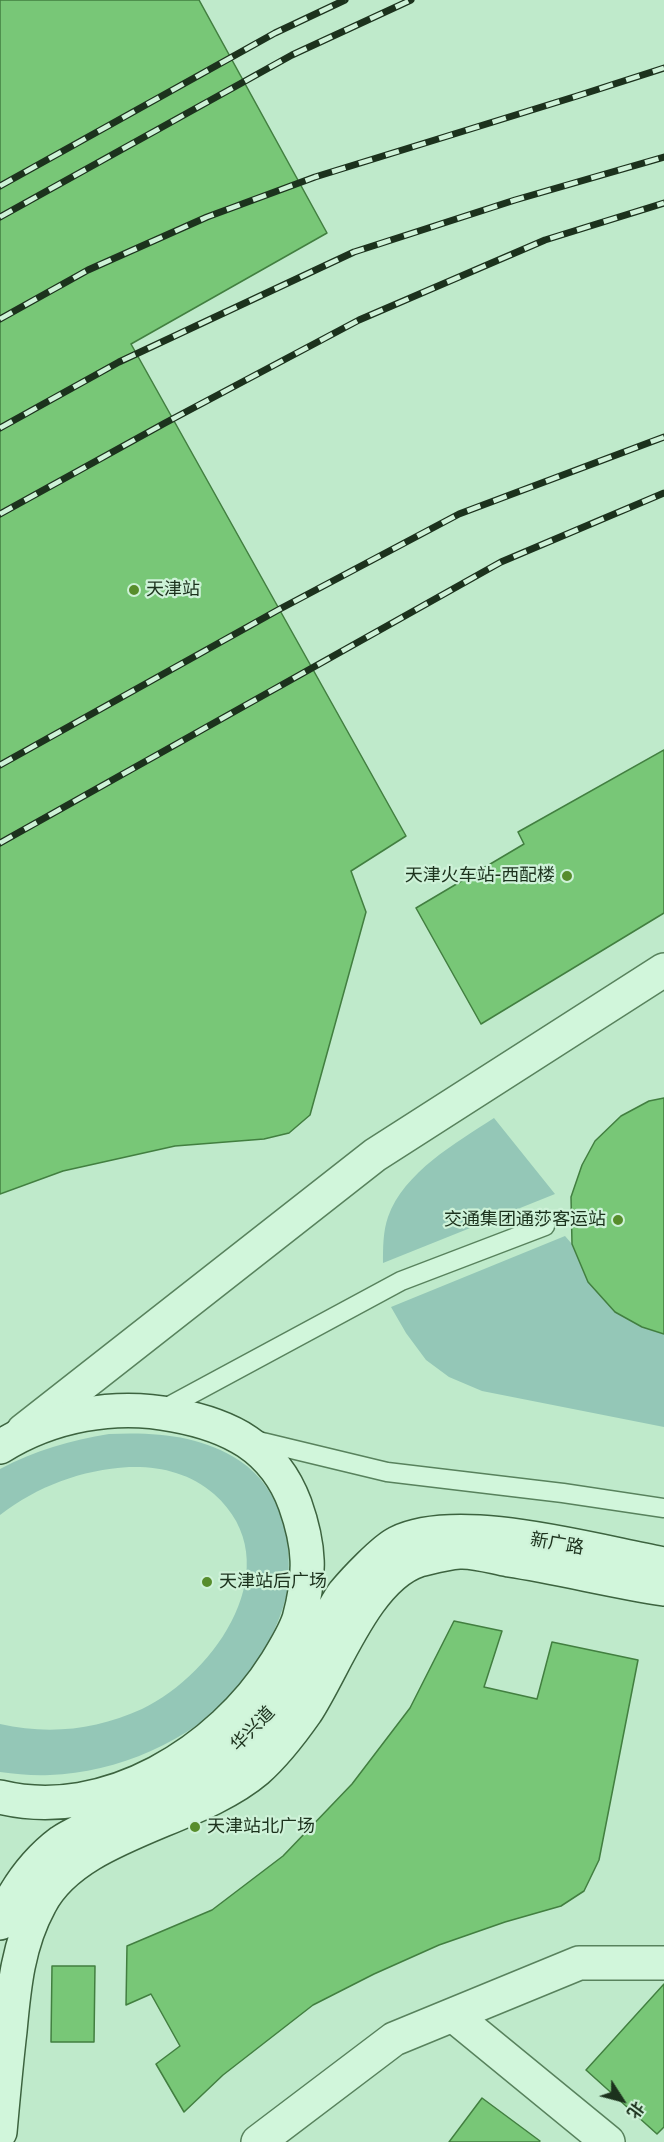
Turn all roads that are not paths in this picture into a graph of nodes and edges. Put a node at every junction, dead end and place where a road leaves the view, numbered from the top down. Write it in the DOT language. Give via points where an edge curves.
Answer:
graph roads {
  1 [pos="664,970"];
  2 [pos="545,1226"];
  3 [pos="159,1412"];
  4 [pos="241,1437"];
  5 [pos="7,1443"];
  6 [pos="664,1508"];
  7 [pos="448,1532"];
  8 [pos="664,1564"];
  9 [pos="664,1589"];
  10 [pos="0,1797"];
  11 [pos="0,1923"];
  12 [pos="664,1963"];
  13 [pos="453,2015"];
  14 [pos="0,2132"];
  15 [pos="258,2142"];
  16 [pos="608,2142"];
  1 -- 5 [label="street" via="375,1155"];
  2 -- 3 [label="lane" via="401,1281"];
  3 -- 4 [label="street" via="211,1423"];
  3 -- 5 [label="street" via="104,1411 53,1422"];
  4 -- 6 [label="lane" via="387,1473"];
  4 -- 10 [label="street" via="283,1478 304,1529 308,1558 298,1621 264,1682 224,1726 139,1781 61,1802"];
  7 -- 8 [label="street, 新广路" via="483,1532"];
  7 -- 11 [label="street, 华兴道" via="395,1544 344,1594 308,1662 252,1735 192,1777 46,1853 31,1870"];
  9 -- 14 [label="street" via="460,1552 416,1561 399,1571 362,1611 306,1712 256,1770 230,1790 95,1851 73,1865 40,1902 20,1955 14,1985"];
  12 -- 13 [label="street" via="579,1963"];
  13 -- 15 [label="street" via="394,2039"];
  13 -- 16 [label="street"];
}
